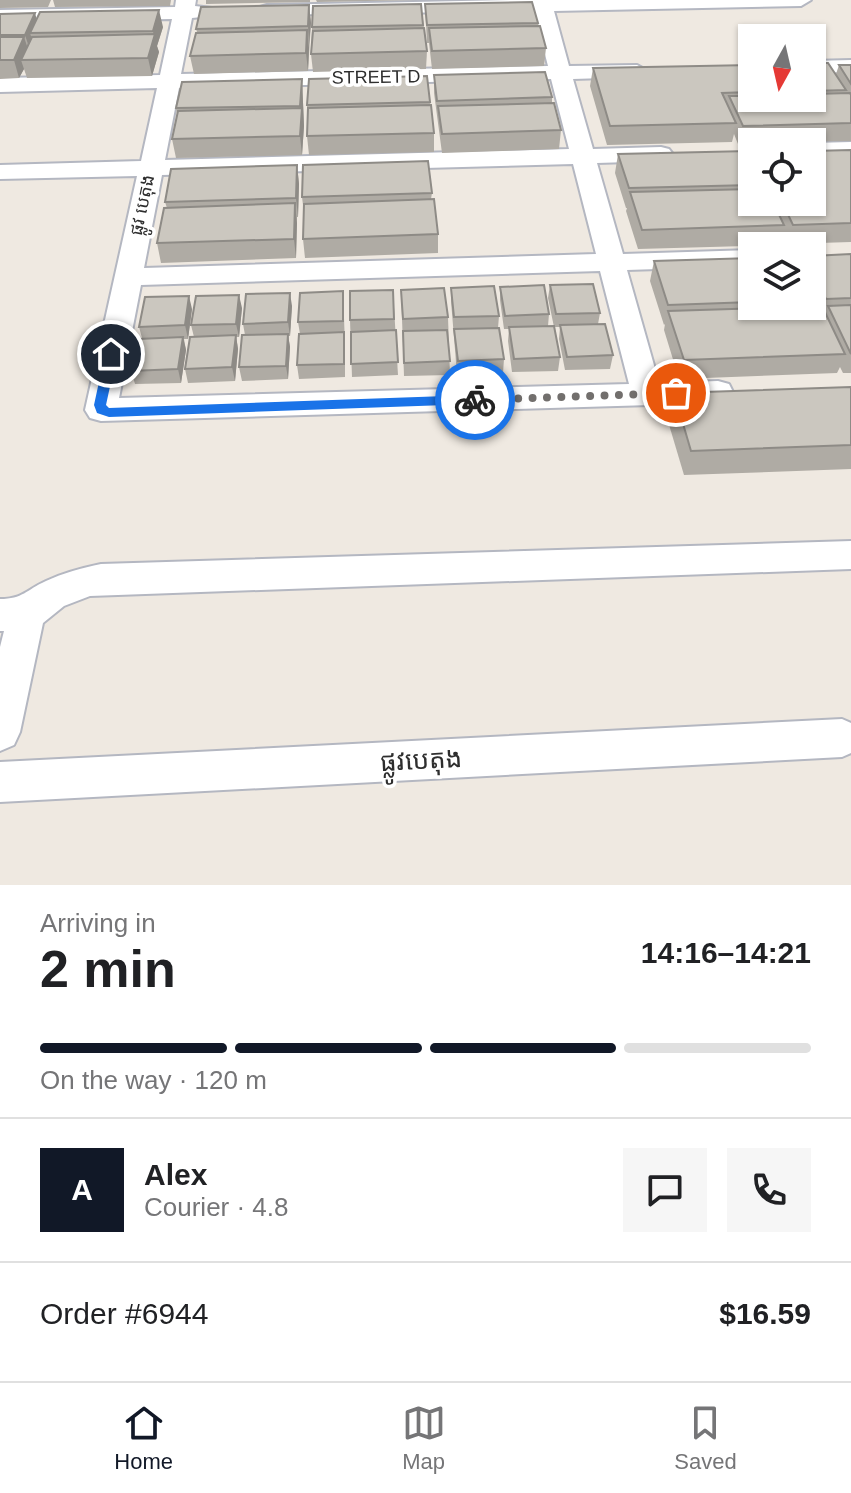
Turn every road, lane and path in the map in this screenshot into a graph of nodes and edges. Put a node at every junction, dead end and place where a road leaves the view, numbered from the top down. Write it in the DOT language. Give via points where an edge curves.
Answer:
graph roads {
  1 [pos="801,0"];
  2 [pos="542,3"];
  3 [pos="185,6"];
  4 [pos="0,16"];
  5 [pos="851,66"];
  6 [pos="826,67"];
  7 [pos="656,70"];
  8 [pos="561,73"];
  9 [pos="169,81"];
  10 [pos="0,85"];
  11 [pos="851,149"];
  12 [pos="826,150"];
  13 [pos="691,153"];
  14 [pos="583,156"];
  15 [pos="150,168"];
  16 [pos="0,172"];
  17 [pos="738,258"];
  18 [pos="612,262"];
  19 [pos="127,277"];
  20 [pos="741,391"];
  21 [pos="647,394"];
  22 [pos="851,555"];
  23 [pos="13,615"];
  24 [pos="0,732"];
  25 [pos="842,738"];
  26 [pos="0,782"];
  1 -- 2 [label="street"];
  2 -- 3 [label="street" via="238,11"];
  2 -- 8 [label="street"];
  3 -- 4 [label="street"];
  3 -- 9 [label="street, ផ្លូវ បេតុង"];
  5 -- 6 [label="street"];
  7 -- 8 [label="street, STREET D"];
  8 -- 9 [label="street, STREET D"];
  8 -- 14 [label="street"];
  9 -- 10 [label="street, STREET D"];
  9 -- 15 [label="street, ផ្លូវ បេតុង"];
  11 -- 12 [label="street"];
  13 -- 14 [label="street"];
  14 -- 15 [label="street"];
  14 -- 18 [label="street"];
  15 -- 16 [label="street"];
  15 -- 19 [label="street, ផ្លូវ បេតុង"];
  17 -- 18 [label="street"];
  18 -- 19 [label="street"];
  18 -- 21 [label="street"];
  19 -- 21 [label="street, ផ្លូវ បេតុង" via="101,410"];
  20 -- 21 [label="street"];
  22 -- 23 [label="street" via="101,579 66,586"];
  23 -- 24 [label="street"];
  25 -- 26 [label="street, ផ្លូវបេតុង"];
}
